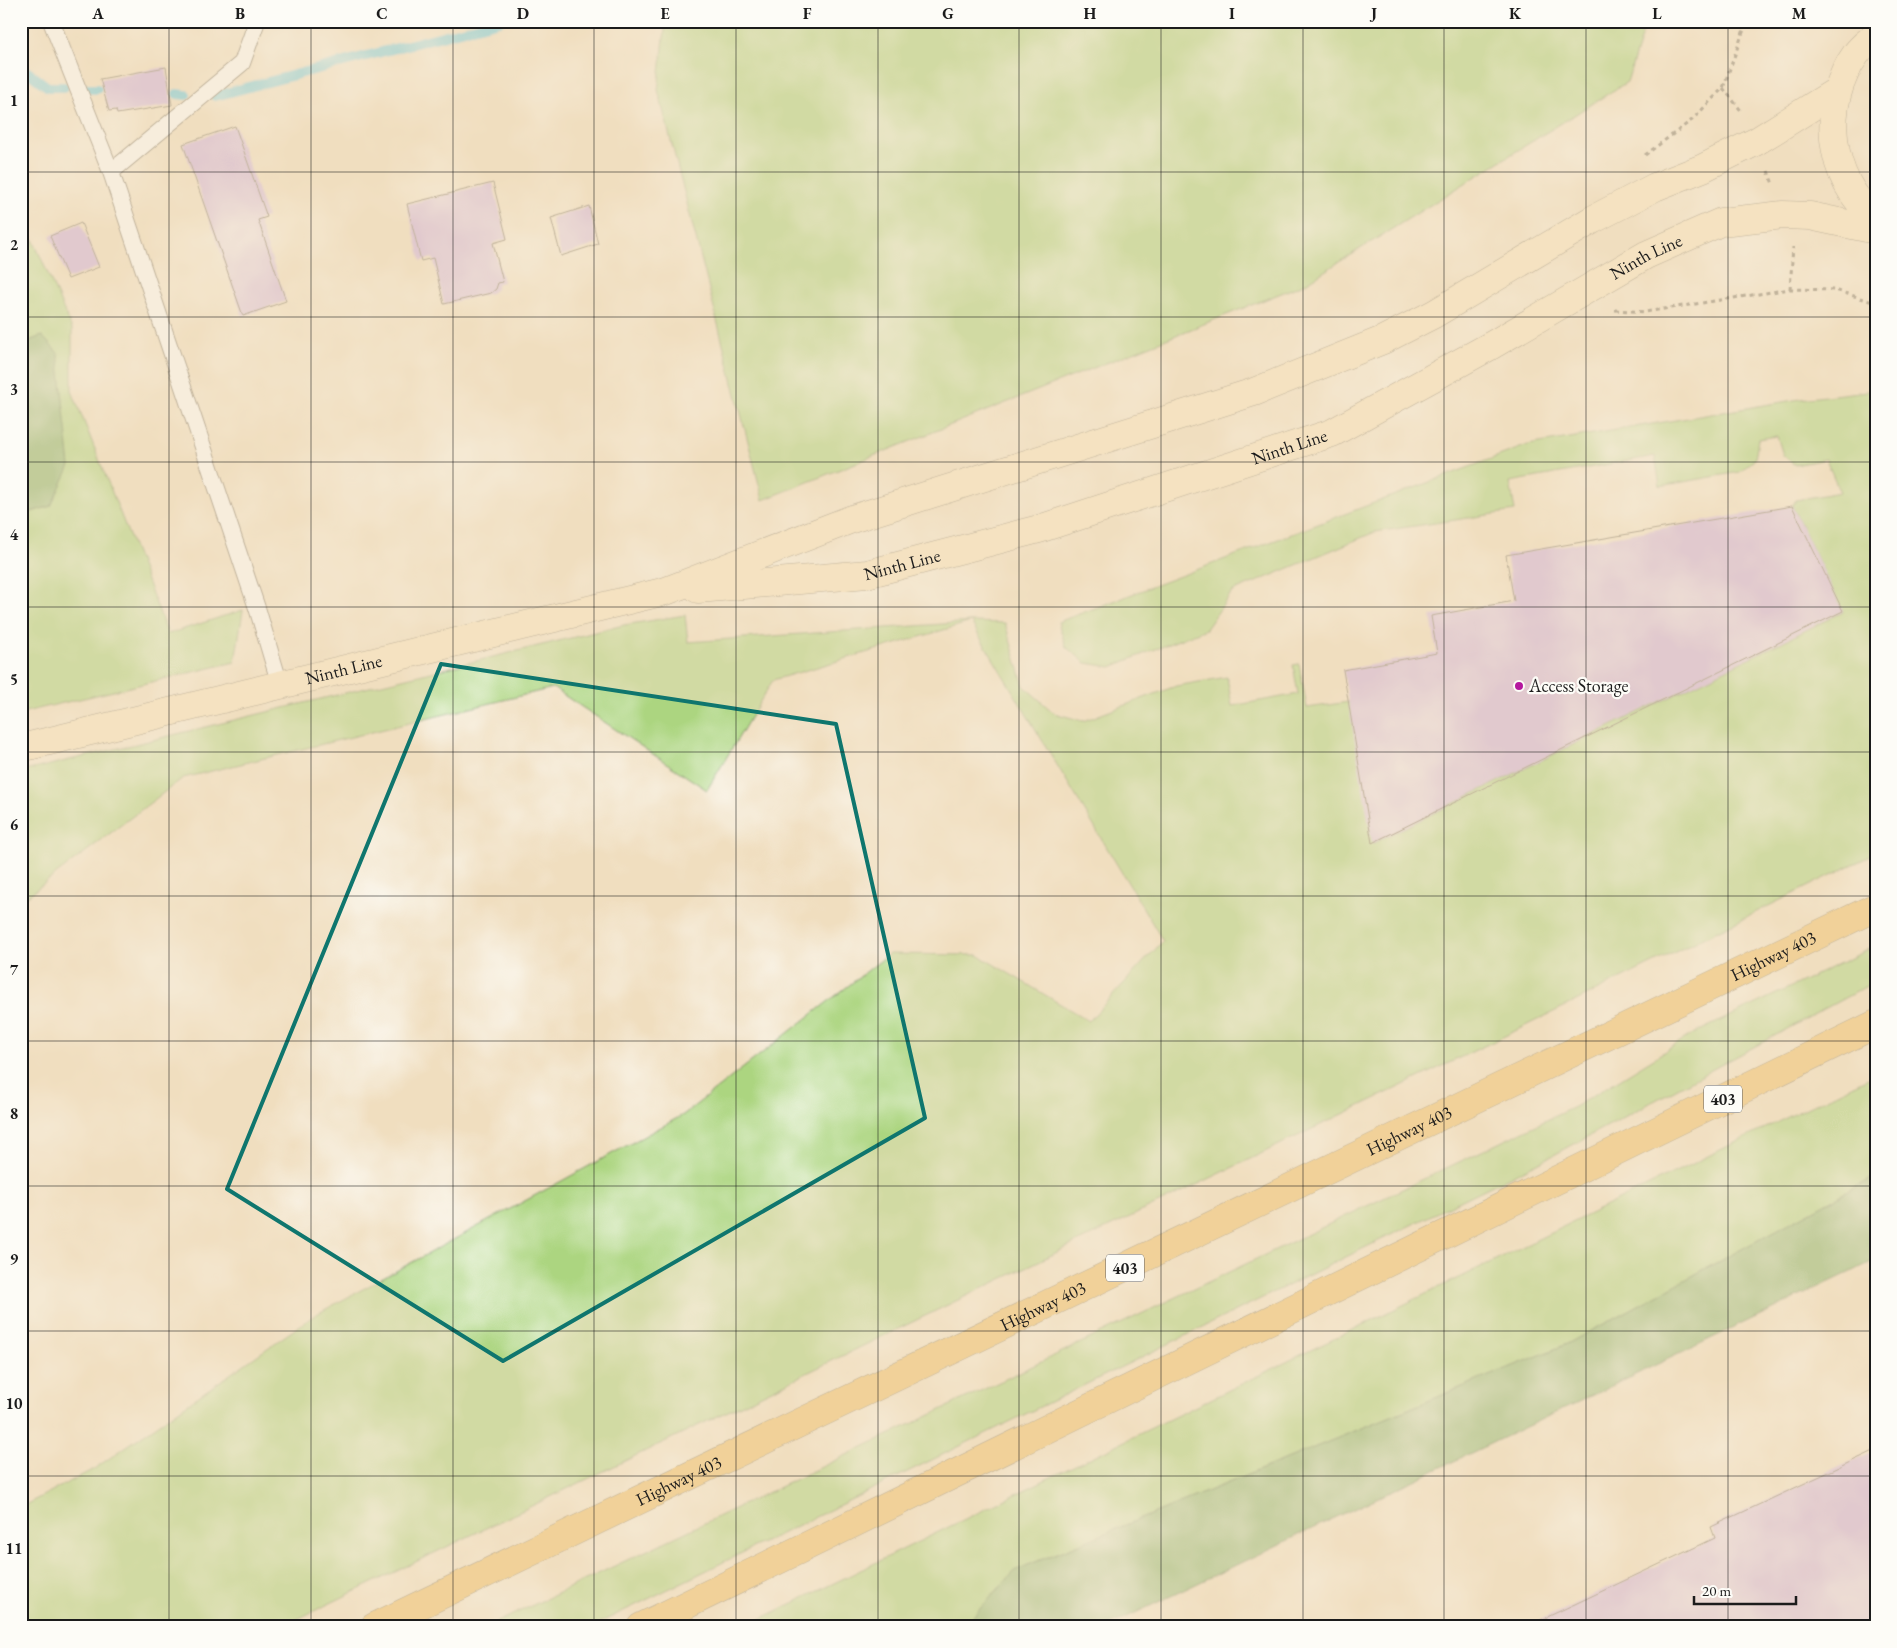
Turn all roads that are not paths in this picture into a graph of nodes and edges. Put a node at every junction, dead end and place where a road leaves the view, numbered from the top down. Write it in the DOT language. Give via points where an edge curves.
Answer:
graph roads {
  1 [pos="51,21"];
  2 [pos="257,21"];
  3 [pos="1858,21"];
  4 [pos="1866,44"];
  5 [pos="1838,91"];
  6 [pos="111,172"];
  7 [pos="1876,218"];
  8 [pos="1876,230"];
  9 [pos="666,591"];
  10 [pos="280,685"];
  11 [pos="21,748"];
  12 [pos="1876,907"];
  13 [pos="1876,1024"];
  14 [pos="374,1627"];
  15 [pos="641,1627"];
  1 -- 6 [label="lane"];
  2 -- 6 [label="lane" via="242,63"];
  3 -- 4 [label="main road"];
  4 -- 5 [label="main road"];
  5 -- 7 [label="main road" via="1832,132 1841,173 1863,208"];
  5 -- 9 [label="main road, Ninth Line" via="1757,141 1600,216 1434,314 1383,340 1254,392 852,520"];
  6 -- 10 [label="lane"];
  8 -- 9 [label="main road, Ninth Line" via="1810,216 1783,215 1721,222 1646,255 1332,433 1048,526 867,574"];
  9 -- 10 [label="main road, Ninth Line"];
  10 -- 11 [label="main road, Ninth Line"];
  12 -- 14 [label="highway, Highway 403 / 403"];
  13 -- 15 [label="highway, 403"];
}
